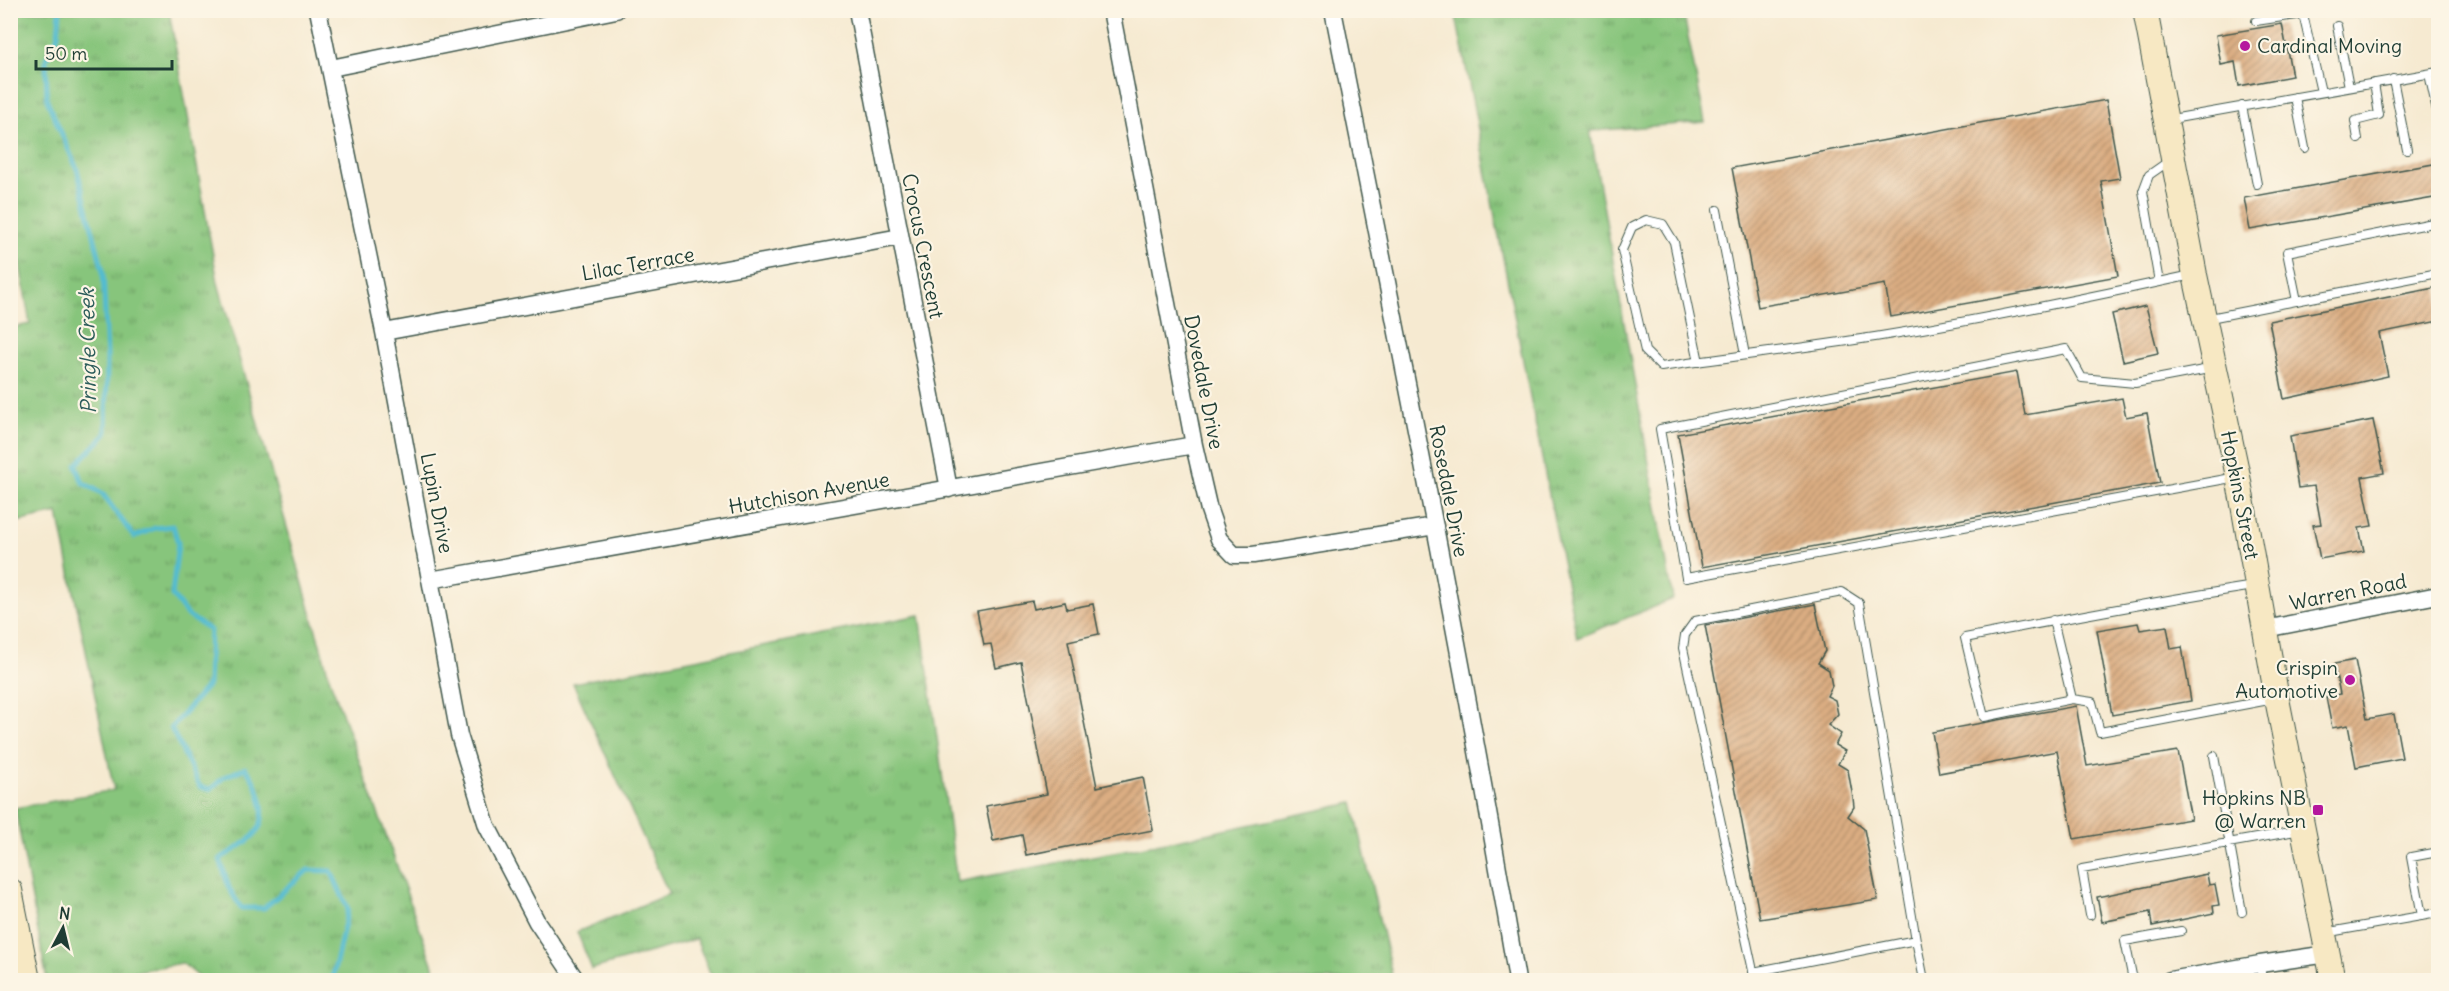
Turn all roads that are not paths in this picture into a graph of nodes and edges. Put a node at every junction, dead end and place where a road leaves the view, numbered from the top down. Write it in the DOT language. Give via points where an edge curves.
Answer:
graph roads {
  1 [pos="318,10"];
  2 [pos="616,10"];
  3 [pos="857,10"];
  4 [pos="1111,10"];
  5 [pos="1333,10"];
  6 [pos="2145,10"];
  7 [pos="2256,21"];
  8 [pos="2337,26"];
  9 [pos="331,68"];
  10 [pos="2434,73"];
  11 [pos="2393,79"];
  12 [pos="2374,83"];
  13 [pos="2349,87"];
  14 [pos="2321,92"];
  15 [pos="2295,97"];
  16 [pos="2242,106"];
  17 [pos="2438,115"];
  18 [pos="2166,120"];
  19 [pos="2358,139"];
  20 [pos="2305,148"];
  21 [pos="2407,150"];
  22 [pos="2173,158"];
  23 [pos="2257,184"];
  24 [pos="1717,210"];
  25 [pos="2439,222"];
  26 [pos="900,237"];
  27 [pos="2439,273"];
  28 [pos="2196,275"];
  29 [pos="2160,282"];
  30 [pos="2297,301"];
  31 [pos="2205,319"];
  32 [pos="384,332"];
  33 [pos="1745,355"];
  34 [pos="1699,362"];
  35 [pos="2214,368"];
  36 [pos="1194,445"];
  37 [pos="2238,476"];
  38 [pos="949,489"];
  39 [pos="1435,526"];
  40 [pos="430,580"];
  41 [pos="2258,585"];
  42 [pos="2439,595"];
  43 [pos="2053,620"];
  44 [pos="2265,629"];
  45 [pos="2072,699"];
  46 [pos="2277,699"];
  47 [pos="2214,756"];
  48 [pos="2305,830"];
  49 [pos="2229,842"];
  50 [pos="2439,852"];
  51 [pos="10,890"];
  52 [pos="2242,912"];
  53 [pos="2439,913"];
  54 [pos="2090,915"];
  55 [pos="2422,916"];
  56 [pos="2181,931"];
  57 [pos="1916,940"];
  58 [pos="2326,944"];
  59 [pos="2261,972"];
  60 [pos="1754,976"];
  61 [pos="28,981"];
  62 [pos="576,981"];
  63 [pos="1517,981"];
  64 [pos="1924,981"];
  65 [pos="2133,981"];
  66 [pos="2170,981"];
  67 [pos="2333,981"];
  1 -- 9 [label="street, Lupin Drive"];
  2 -- 9 [label="street"];
  3 -- 26 [label="street, Crocus Crescent"];
  4 -- 36 [label="street, Dovedale Drive"];
  5 -- 39 [label="street, Rosedale Drive"];
  6 -- 18 [label="main road, Hopkins Street"];
  7 -- 14 [label="lane" via="2303,14"];
  8 -- 13 [label="lane"];
  9 -- 32 [label="street, Lupin Drive"];
  10 -- 11 [label="lane"];
  10 -- 17 [label="lane"];
  11 -- 12 [label="lane"];
  11 -- 21 [label="lane"];
  12 -- 13 [label="lane"];
  12 -- 19 [label="lane" via="2379,115 2355,121"];
  13 -- 14 [label="lane"];
  14 -- 15 [label="lane"];
  15 -- 16 [label="lane"];
  15 -- 20 [label="lane"];
  16 -- 18 [label="lane"];
  16 -- 23 [label="lane"];
  18 -- 22 [label="main road, Hopkins Street"];
  22 -- 28 [label="main road, Hopkins Street"];
  22 -- 29 [label="lane" via="2149,175 2143,191"];
  24 -- 33 [label="lane"];
  25 -- 30 [label="lane" via="2288,252"];
  26 -- 32 [label="street, Lilac Terrace"];
  26 -- 38 [label="street, Crocus Crescent"];
  27 -- 30 [label="lane"];
  28 -- 29 [label="lane"];
  28 -- 31 [label="main road, Hopkins Street"];
  29 -- 33 [label="lane" via="2041,307"];
  30 -- 31 [label="lane"];
  31 -- 35 [label="main road, Hopkins Street"];
  32 -- 40 [label="street, Lupin Drive"];
  33 -- 34 [label="lane"];
  34 -- 34 [label="lane" via="1661,367 1645,351 1622,250 1632,228 1646,220 1664,224 1674,242"];
  35 -- 37 [label="main road, Hopkins Street"];
  35 -- 37 [label="lane" via="2135,382 2082,378 2066,349 1660,429 1686,578"];
  36 -- 38 [label="street, Hutchison Avenue"];
  36 -- 39 [label="street, Dovedale Drive" via="1218,539 1234,555"];
  37 -- 41 [label="main road, Hopkins Street"];
  38 -- 40 [label="street, Hutchison Avenue"];
  39 -- 63 [label="street, Rosedale Drive"];
  40 -- 62 [label="street, Lupin Drive" via="459,735 487,826 537,922"];
  41 -- 43 [label="lane"];
  41 -- 44 [label="main road, Hopkins Street"];
  42 -- 44 [label="street, Warren Road"];
  43 -- 45 [label="lane"];
  43 -- 45 [label="lane" via="1965,638 1984,717"];
  44 -- 46 [label="main road, Hopkins Street"];
  45 -- 46 [label="lane" via="2092,702 2100,732"];
  46 -- 48 [label="main road, Hopkins Street"];
  47 -- 49 [label="lane"];
  48 -- 49 [label="lane"];
  48 -- 58 [label="main road, Hopkins Street"];
  49 -- 52 [label="lane"];
  49 -- 54 [label="lane" via="2082,868"];
  50 -- 55 [label="lane" via="2411,857"];
  51 -- 61 [label="main road"];
  53 -- 55 [label="lane"];
  55 -- 58 [label="lane"];
  56 -- 65 [label="lane" via="2125,941"];
  57 -- 60 [label="lane"];
  57 -- 60 [label="lane" via="1859,603 1842,592 1695,621 1685,634 1683,648"];
  57 -- 64 [label="lane"];
  58 -- 59 [label="street"];
  58 -- 67 [label="main road, Hopkins Street"];
  59 -- 66 [label="street"];
}
